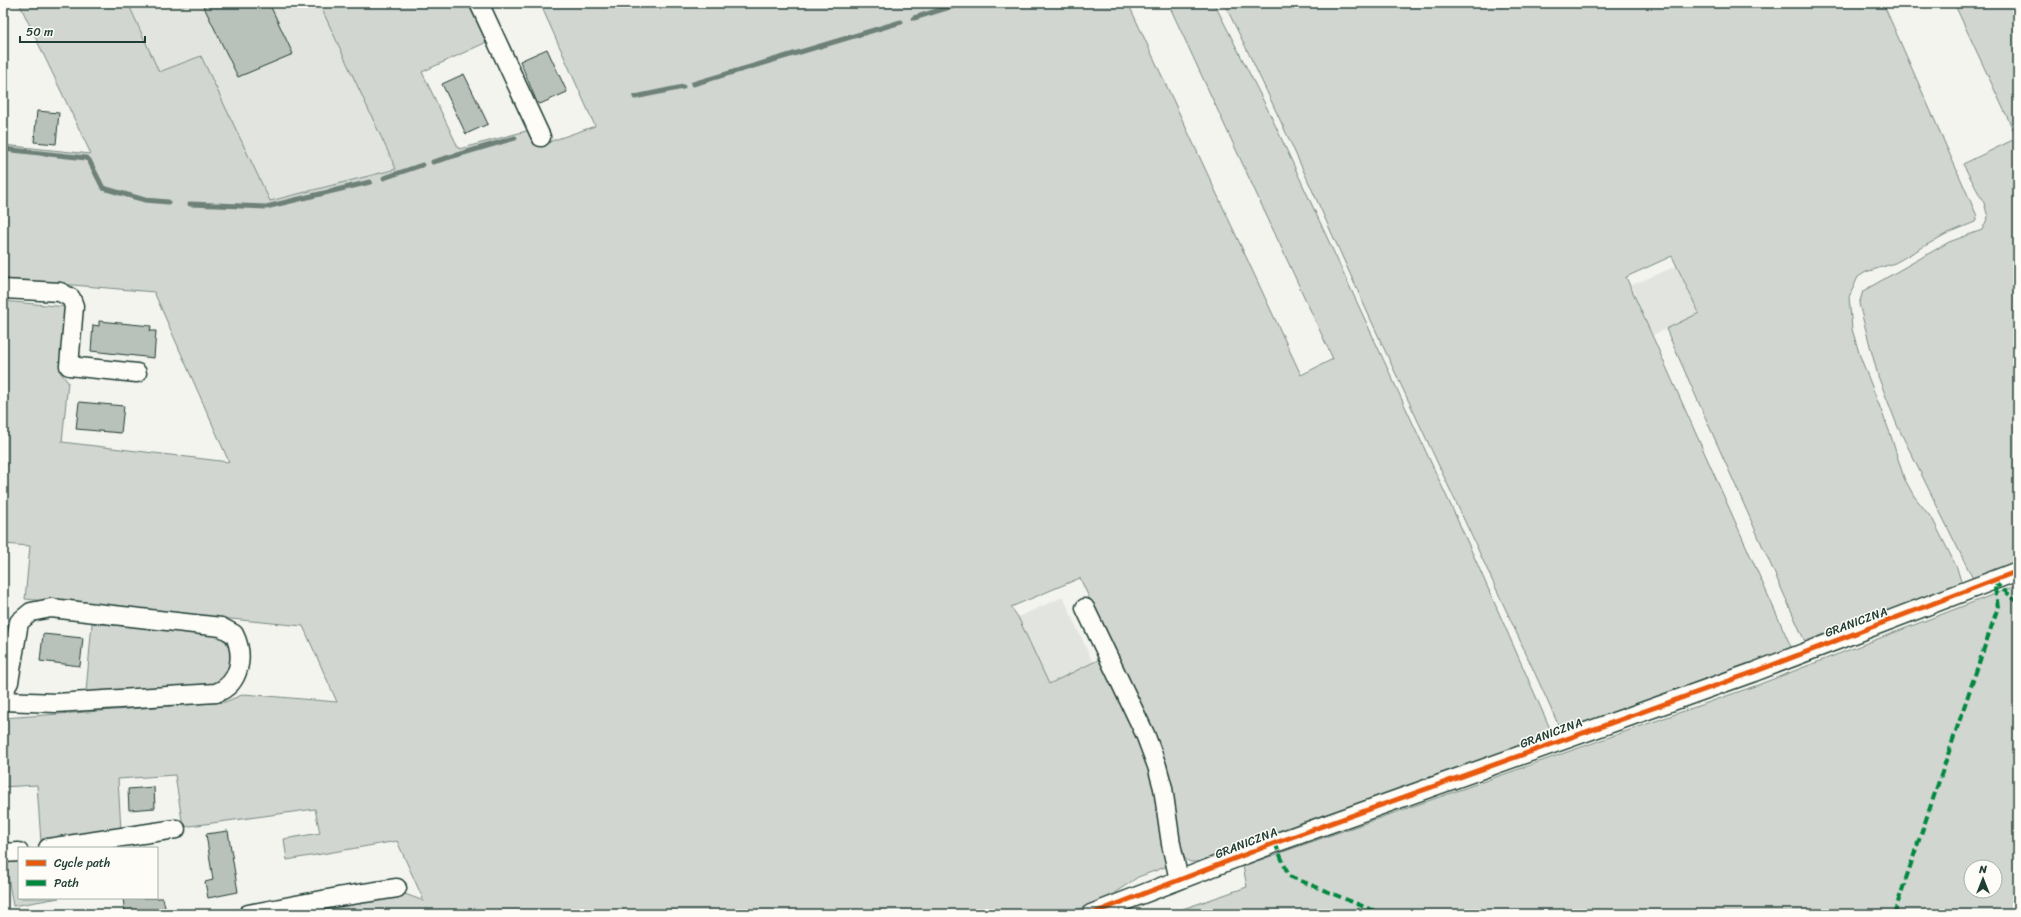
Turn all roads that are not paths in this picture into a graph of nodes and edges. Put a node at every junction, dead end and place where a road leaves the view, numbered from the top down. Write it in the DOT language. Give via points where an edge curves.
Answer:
graph roads {
  1 [pos="479,3"];
  2 [pos="541,137"];
  3 [pos="3,289"];
  4 [pos="137,373"];
  5 [pos="2018,571"];
  6 [pos="1085,608"];
  7 [pos="3,693"];
  8 [pos="3,701"];
  9 [pos="176,829"];
  10 [pos="55,847"];
  11 [pos="18,852"];
  12 [pos="3,853"];
  13 [pos="1179,880"];
  14 [pos="397,888"];
  15 [pos="248,914"];
  16 [pos="1091,914"];
  1 -- 2 [label="street"];
  3 -- 4 [label="street" via="60,292 71,298 74,306 69,366"];
  5 -- 13 [label="street, GRANICZNA" via="1754,672 1275,842"];
  6 -- 13 [label="street" via="1145,734 1157,766"];
  7 -- 8 [label="street" via="9,682 19,622 31,612 42,608 92,611 221,627 234,634 240,650 234,680 225,690 216,693 56,703"];
  9 -- 10 [label="street"];
  11 -- 12 [label="street"];
  13 -- 16 [label="street, GRANICZNA"];
  14 -- 15 [label="street"];
}
